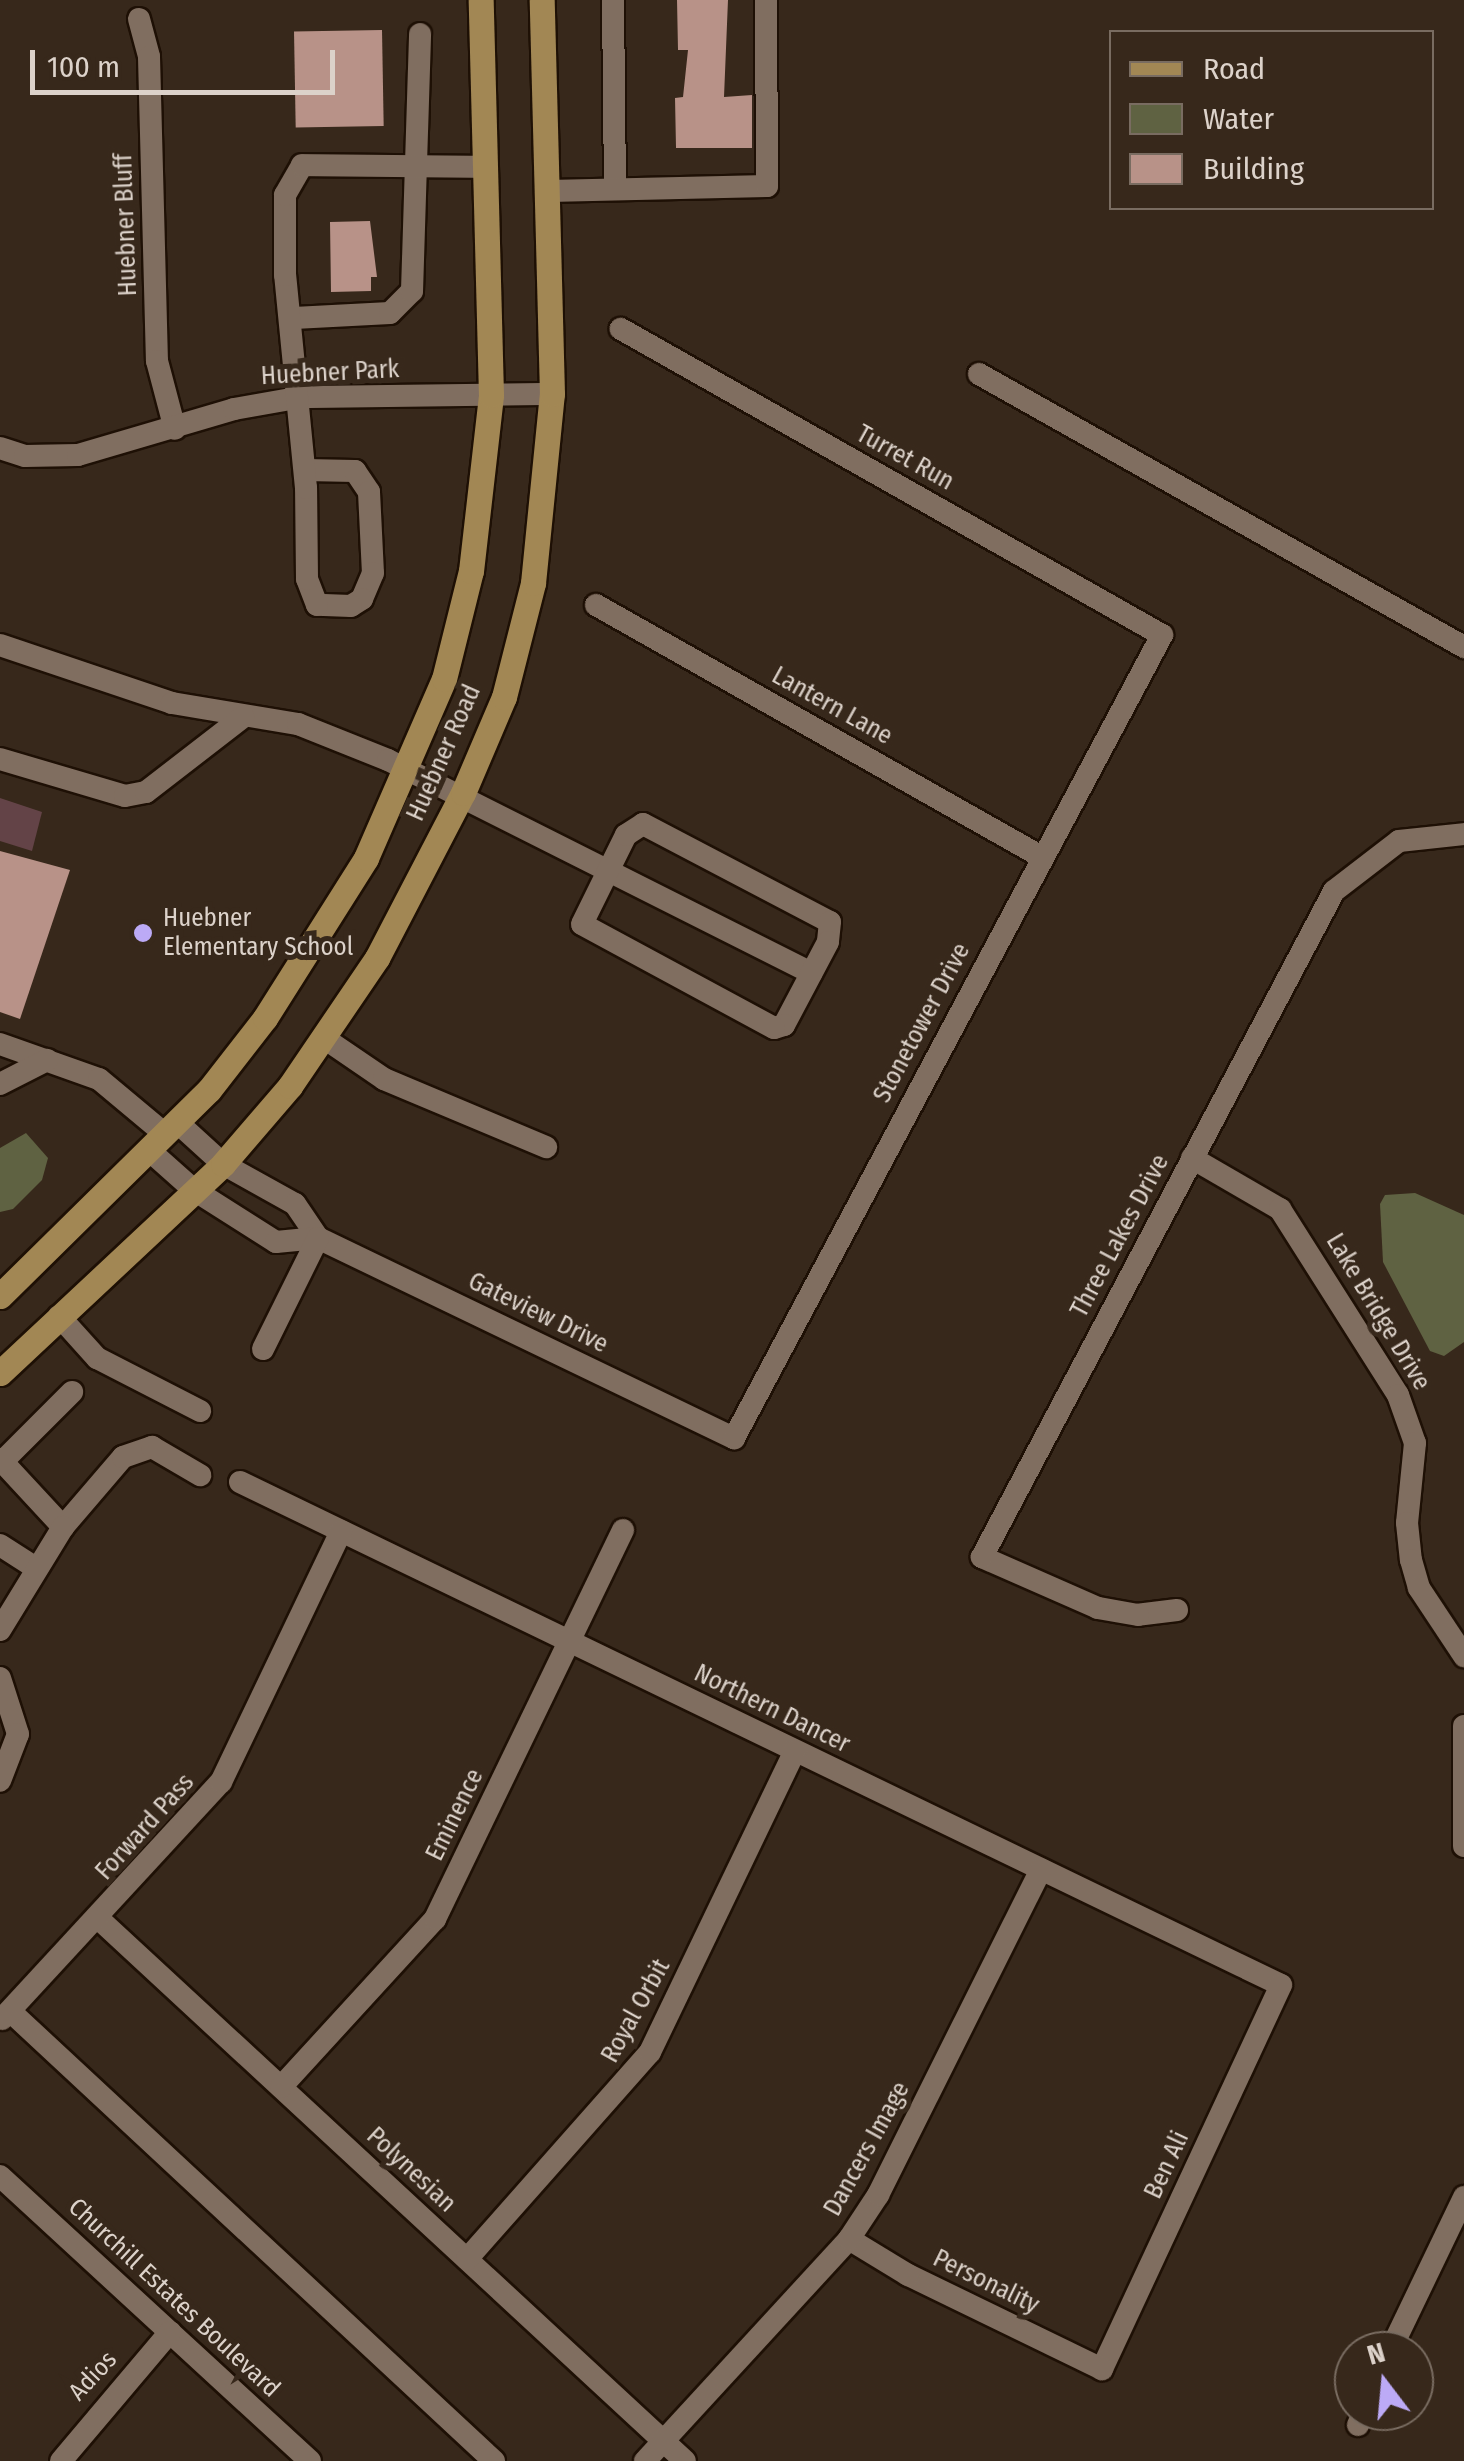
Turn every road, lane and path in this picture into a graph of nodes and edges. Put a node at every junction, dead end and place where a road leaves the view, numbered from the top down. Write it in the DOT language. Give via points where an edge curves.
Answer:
graph roads {
  1 [pos="481,0"];
  2 [pos="542,0"];
  3 [pos="613,0"];
  4 [pos="766,0"];
  5 [pos="139,19"];
  6 [pos="420,34"];
  7 [pos="415,166"];
  8 [pos="486,167"];
  9 [pos="615,189"];
  10 [pos="548,191"];
  11 [pos="294,318"];
  12 [pos="621,329"];
  13 [pos="980,374"];
  14 [pos="552,394"];
  15 [pos="492,395"];
  16 [pos="296,398"];
  17 [pos="175,429"];
  18 [pos="0,448"];
  19 [pos="305,470"];
  20 [pos="596,605"];
  21 [pos="1162,635"];
  22 [pos="0,645"];
  23 [pos="1464,647"];
  24 [pos="244,717"];
  25 [pos="0,759"];
  26 [pos="409,768"];
  27 [pos="463,793"];
  28 [pos="1464,834"];
  29 [pos="1040,856"];
  30 [pos="607,868"];
  31 [pos="812,973"];
  32 [pos="324,1038"];
  33 [pos="0,1044"];
  34 [pos="46,1060"];
  35 [pos="0,1084"];
  36 [pos="165,1136"];
  37 [pos="546,1147"];
  38 [pos="1192,1158"];
  39 [pos="222,1164"];
  40 [pos="194,1190"];
  41 [pos="318,1238"];
  42 [pos="0,1296"];
  43 [pos="59,1316"];
  44 [pos="262,1349"];
  45 [pos="0,1373"];
  46 [pos="72,1392"];
  47 [pos="200,1410"];
  48 [pos="734,1438"];
  49 [pos="1,1461"];
  50 [pos="200,1475"];
  51 [pos="240,1482"];
  52 [pos="63,1526"];
  53 [pos="623,1530"];
  54 [pos="341,1531"];
  55 [pos="0,1545"];
  56 [pos="36,1568"];
  57 [pos="1177,1610"];
  58 [pos="0,1630"];
  59 [pos="569,1641"];
  60 [pos="1464,1656"];
  61 [pos="0,1678"];
  62 [pos="1464,1726"];
  63 [pos="795,1752"];
  64 [pos="0,1780"];
  65 [pos="1463,1802"];
  66 [pos="1464,1846"];
  67 [pos="1041,1870"];
  68 [pos="99,1919"];
  69 [pos="1281,1985"];
  70 [pos="5,2016"];
  71 [pos="281,2087"];
  72 [pos="0,2176"];
  73 [pos="1464,2196"];
  74 [pos="849,2239"];
  75 [pos="468,2259"];
  76 [pos="1400,2331"];
  77 [pos="170,2332"];
  78 [pos="1102,2368"];
  79 [pos="664,2442"];
  80 [pos="61,2461"];
  81 [pos="310,2461"];
  82 [pos="494,2461"];
  83 [pos="645,2461"];
  84 [pos="686,2461"];
  1 -- 8 [label="main road, Huebner Road"];
  2 -- 10 [label="main road, Huebner Road"];
  3 -- 9 [label="street"];
  4 -- 9 [label="street" via="767,186"];
  5 -- 17 [label="street, Huebner Bluff" via="149,56 157,361"];
  6 -- 7 [label="street"];
  7 -- 8 [label="street"];
  7 -- 11 [label="street" via="412,291 404,304 390,314"];
  7 -- 11 [label="street" via="302,165 284,195 285,274"];
  8 -- 15 [label="main road, Huebner Road"];
  9 -- 10 [label="street"];
  10 -- 14 [label="main road, Huebner Road"];
  11 -- 16 [label="street"];
  12 -- 21 [label="street, Turret Run"];
  13 -- 23 [label="street"];
  14 -- 15 [label="street, Huebner Park"];
  14 -- 27 [label="main road, Huebner Road" via="533,583 504,697"];
  15 -- 16 [label="street, Huebner Park"];
  15 -- 26 [label="main road, Huebner Road" via="471,571 444,679"];
  16 -- 17 [label="street, Huebner Park"];
  16 -- 19 [label="street"];
  17 -- 18 [label="street, Huebner Park" via="78,455 25,456"];
  19 -- 19 [label="street" via="309,594 318,605 351,606 362,599 373,573 369,492 356,471"];
  20 -- 29 [label="street, Lantern Lane"];
  21 -- 29 [label="street, Stonetower Drive"];
  22 -- 24 [label="street" via="172,703"];
  24 -- 25 [label="street" via="146,792 125,796"];
  24 -- 26 [label="street" via="298,724"];
  26 -- 27 [label="street"];
  26 -- 36 [label="main road, Huebner Road" via="318,942 265,1018"];
  27 -- 30 [label="street"];
  27 -- 32 [label="main road, Huebner Road" via="376,958"];
  28 -- 38 [label="street, Three Lakes Drive" via="1398,841 1334,890"];
  29 -- 48 [label="street, Stonetower Drive"];
  30 -- 31 [label="street"];
  30 -- 31 [label="street" via="633,825 655,829 830,922"];
  30 -- 31 [label="street" via="582,924 774,1028 786,1022"];
  32 -- 37 [label="street" via="384,1079"];
  32 -- 39 [label="main road, Huebner Road"];
  33 -- 34 [label="street"];
  34 -- 35 [label="street"];
  34 -- 36 [label="street" via="119,1090"];
  36 -- 39 [label="street, Gateview Drive"];
  36 -- 40 [label="street, Gateview Drive"];
  36 -- 42 [label="main road, Huebner Road"];
  38 -- 57 [label="street, Three Lakes Drive" via="982,1557 1098,1608"];
  38 -- 60 [label="street, Lake Bridge Drive" via="1280,1210 1398,1395 1415,1443 1407,1523 1411,1560 1419,1588"];
  39 -- 40 [label="main road, Huebner Road"];
  39 -- 41 [label="street, Gateview Drive" via="295,1204"];
  40 -- 41 [label="street, Gateview Drive" via="276,1242"];
  40 -- 43 [label="main road, Huebner Road"];
  41 -- 44 [label="street"];
  41 -- 48 [label="street, Gateview Drive"];
  43 -- 45 [label="main road, Huebner Road"];
  43 -- 47 [label="street" via="97,1358"];
  46 -- 49 [label="street"];
  49 -- 52 [label="street"];
  50 -- 52 [label="street" via="152,1447 123,1457"];
  51 -- 54 [label="street, Northern Dancer"];
  52 -- 56 [label="street"];
  53 -- 59 [label="street, Eminence"];
  54 -- 59 [label="street, Northern Dancer"];
  54 -- 68 [label="street, Forward Pass" via="222,1782"];
  55 -- 56 [label="street"];
  56 -- 58 [label="street"];
  59 -- 63 [label="street, Northern Dancer"];
  59 -- 71 [label="street, Eminence" via="436,1919"];
  61 -- 64 [label="street" via="18,1734"];
  62 -- 65 [label="street"];
  63 -- 67 [label="street, Northern Dancer"];
  63 -- 75 [label="street, Royal Orbit" via="650,2052"];
  65 -- 66 [label="street"];
  67 -- 69 [label="street, Northern Dancer"];
  67 -- 74 [label="street, Dancers Image" via="878,2195"];
  68 -- 70 [label="street, Forward Pass"];
  68 -- 71 [label="street, Polynesian"];
  69 -- 78 [label="street, Ben Ali"];
  70 -- 82 [label="street"];
  71 -- 75 [label="street, Polynesian"];
  72 -- 77 [label="street, Churchill Estates Boulevard"];
  73 -- 76 [label="street"];
  74 -- 78 [label="street, Personality" via="908,2275"];
  74 -- 79 [label="street, Dancers Image"];
  75 -- 79 [label="street, Polynesian"];
  77 -- 80 [label="street, Adios"];
  77 -- 81 [label="street, Churchill Estates Boulevard"];
  79 -- 83 [label="street, Dancers Image"];
  79 -- 84 [label="street, Polynesian"];
}
